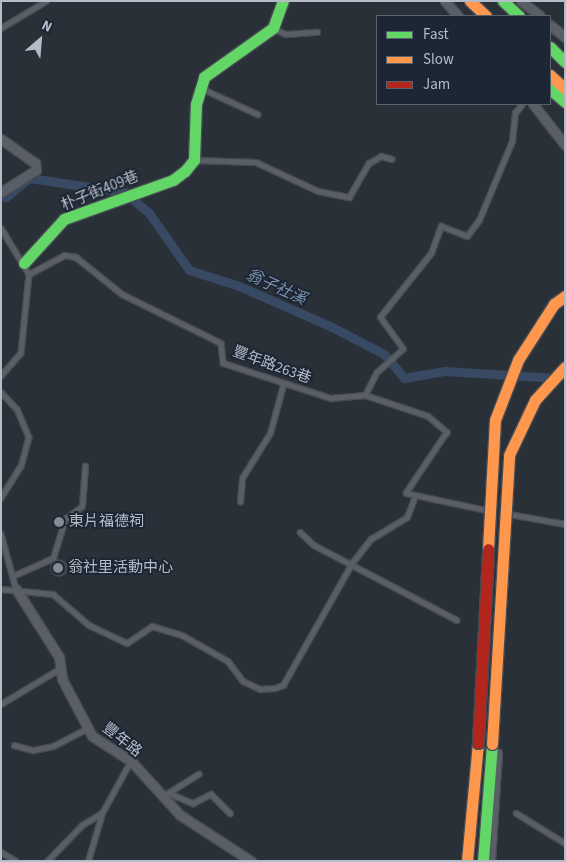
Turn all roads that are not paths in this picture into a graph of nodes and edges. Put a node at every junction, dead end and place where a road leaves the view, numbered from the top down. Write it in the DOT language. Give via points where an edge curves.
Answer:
graph roads {
  1 [pos="46,1"];
  2 [pos="283,1"];
  3 [pos="445,1"];
  4 [pos="458,1"];
  5 [pos="470,1"];
  6 [pos="490,1"];
  7 [pos="504,1"];
  8 [pos="521,1"];
  9 [pos="457,15"];
  10 [pos="472,15"];
  11 [pos="485,15"];
  12 [pos="504,15"];
  13 [pos="518,15"];
  14 [pos="539,15"];
  15 [pos="551,25"];
  16 [pos="1,28"];
  17 [pos="273,28"];
  18 [pos="317,32"];
  19 [pos="565,37"];
  20 [pos="551,48"];
  21 [pos="551,61"];
  22 [pos="565,62"];
  23 [pos="565,74"];
  24 [pos="551,76"];
  25 [pos="200,87"];
  26 [pos="565,89"];
  27 [pos="551,90"];
  28 [pos="565,102"];
  29 [pos="521,105"];
  30 [pos="534,105"];
  31 [pos="257,114"];
  32 [pos="1,139"];
  33 [pos="565,145"];
  34 [pos="392,159"];
  35 [pos="194,160"];
  36 [pos="1,192"];
  37 [pos="1,228"];
  38 [pos="24,263"];
  39 [pos="28,274"];
  40 [pos="565,296"];
  41 [pos="565,367"];
  42 [pos="1,376"];
  43 [pos="283,385"];
  44 [pos="1,392"];
  45 [pos="365,395"];
  46 [pos="85,466"];
  47 [pos="415,496"];
  48 [pos="1,498"];
  49 [pos="240,502"];
  50 [pos="565,524"];
  51 [pos="300,532"];
  52 [pos="1,534"];
  53 [pos="352,563"];
  54 [pos="15,576"];
  55 [pos="1,589"];
  56 [pos="16,589"];
  57 [pos="457,620"];
  58 [pos="61,668"];
  59 [pos="1,704"];
  60 [pos="88,728"];
  61 [pos="14,745"];
  62 [pos="131,761"];
  63 [pos="198,774"];
  64 [pos="166,795"];
  65 [pos="102,813"];
  66 [pos="230,813"];
  67 [pos="516,813"];
  68 [pos="565,843"];
  69 [pos="1,852"];
  70 [pos="16,861"];
  71 [pos="47,861"];
  72 [pos="88,861"];
  73 [pos="251,861"];
  74 [pos="461,861"];
  75 [pos="467,861"];
  76 [pos="483,861"];
  77 [pos="492,861"];
  1 -- 16 [label="lane"];
  2 -- 17 [label="main road"];
  3 -- 9 [label="street"];
  4 -- 10 [label="main road"];
  5 -- 11 [label="main road"];
  6 -- 12 [label="main road"];
  7 -- 13 [label="main road"];
  8 -- 14 [label="street"];
  15 -- 19 [label="street"];
  17 -- 18 [label="lane" via="286,34"];
  17 -- 25 [label="main road" via="204,77"];
  20 -- 22 [label="main road"];
  21 -- 23 [label="main road"];
  24 -- 26 [label="main road"];
  25 -- 31 [label="lane"];
  25 -- 35 [label="main road"];
  27 -- 28 [label="main road"];
  29 -- 45 [label="lane" via="515,113 512,141 480,220 467,236 441,226 431,252 380,317 403,349 386,364"];
  30 -- 33 [label="street"];
  32 -- 36 [label="street" via="35,163 36,170"];
  34 -- 35 [label="lane" via="381,156 369,163 349,197 318,192 256,162"];
  35 -- 38 [label="main road, 朴子街409巷" via="172,180 64,219"];
  37 -- 38 [label="lane"];
  38 -- 39 [label="lane"];
  39 -- 42 [label="lane" via="22,353"];
  39 -- 43 [label="lane, 豐年路263巷" via="64,255 76,257 122,294 221,343 223,363"];
  40 -- 75 [label="main road, bridge" via="554,304 518,360 495,420 478,743"];
  41 -- 76 [label="main road, bridge" via="535,400 509,454"];
  43 -- 45 [label="lane, 豐年路263巷" via="331,398"];
  43 -- 49 [label="lane" via="270,433 242,478"];
  44 -- 48 [label="lane" via="16,410 29,438 21,466"];
  45 -- 47 [label="lane, 豐年路263巷" via="428,416 447,432 406,493"];
  46 -- 54 [label="lane" via="82,506 65,519 53,558"];
  47 -- 50 [label="lane"];
  47 -- 53 [label="lane, 豐年路263巷" via="407,517 371,539"];
  51 -- 53 [label="lane" via="314,545"];
  52 -- 54 [label="lane"];
  53 -- 56 [label="lane, 豐年路263巷" via="283,685 260,689 243,681 228,661 182,635 152,626 127,643 89,625 53,594"];
  53 -- 57 [label="lane"];
  54 -- 56 [label="lane"];
  55 -- 56 [label="lane"];
  56 -- 58 [label="street, 豐年路" via="59,657"];
  58 -- 59 [label="lane"];
  58 -- 60 [label="street, 豐年路"];
  60 -- 61 [label="lane" via="53,746 33,750"];
  60 -- 62 [label="street, 豐年路" via="92,736"];
  62 -- 64 [label="street, 豐年路"];
  62 -- 65 [label="lane"];
  63 -- 64 [label="lane"];
  64 -- 66 [label="lane" via="193,803 211,794"];
  64 -- 73 [label="street, 豐年路" via="180,815"];
  65 -- 71 [label="lane" via="82,825"];
  65 -- 72 [label="lane"];
  67 -- 68 [label="lane"];
  69 -- 70 [label="lane"];
  74 -- 77 [label="lane" via="470,744 476,732 486,731 498,738 500,747"];
}
